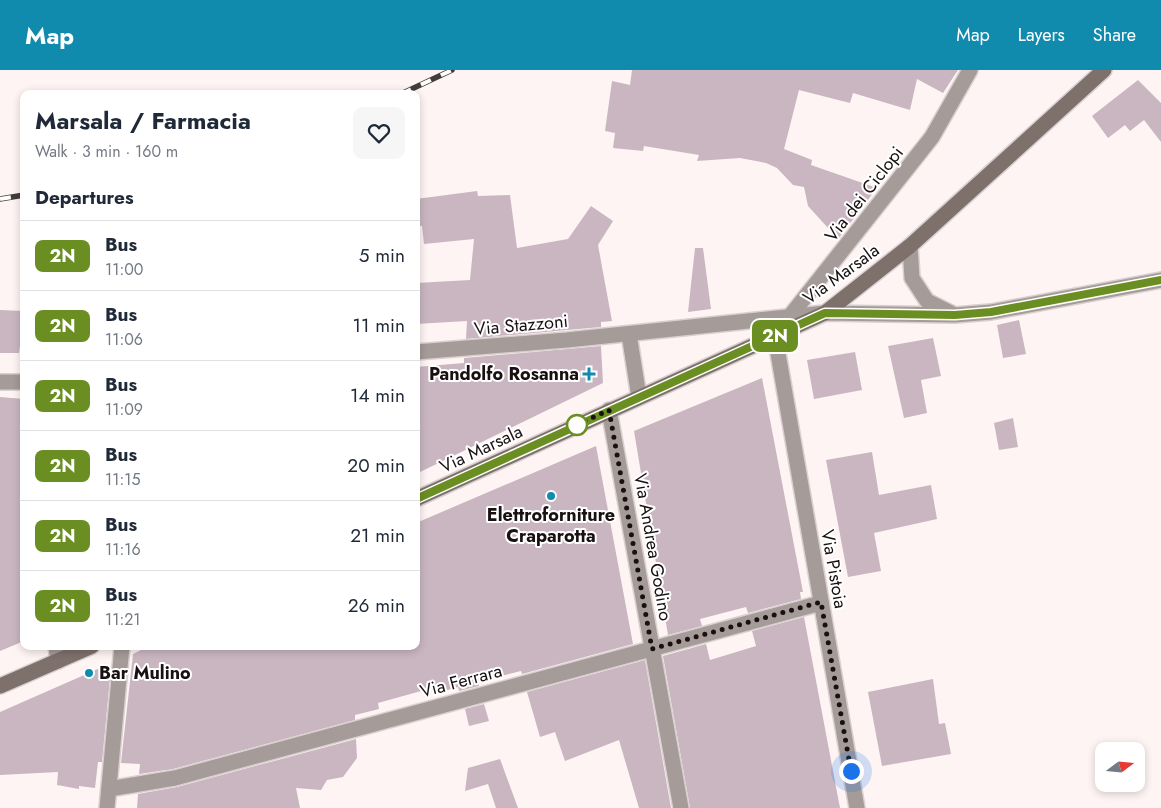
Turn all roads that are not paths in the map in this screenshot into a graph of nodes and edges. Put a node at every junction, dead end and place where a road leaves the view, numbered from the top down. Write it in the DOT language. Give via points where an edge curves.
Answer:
graph roads {
  1 [pos="970,70"];
  2 [pos="1104,70"];
  3 [pos="910,246"];
  4 [pos="1161,280"];
  5 [pos="825,313"];
  6 [pos="955,315"];
  7 [pos="790,317"];
  8 [pos="629,334"];
  9 [pos="777,335"];
  10 [pos="420,352"];
  11 [pos="0,382"];
  12 [pos="20,382"];
  13 [pos="639,397"];
  14 [pos="609,410"];
  15 [pos="420,497"];
  16 [pos="821,602"];
  17 [pos="652,649"];
  18 [pos="74,650"];
  19 [pos="122,650"];
  20 [pos="57,654"];
  21 [pos="0,686"];
  22 [pos="108,789"];
  23 [pos="107,808"];
  24 [pos="681,808"];
  25 [pos="857,808"];
  1 -- 7 [label="street, Via dei Ciclopi" via="932,137"];
  2 -- 3 [label="main road, Via Marsala"];
  3 -- 5 [label="main road, Via Marsala"];
  3 -- 6 [label="street" via="912,278 927,301"];
  4 -- 6 [label="street, Via Stazzoni" via="991,312"];
  5 -- 6 [label="street, Via Stazzoni"];
  5 -- 7 [label="street, Via Stazzoni"];
  5 -- 9 [label="main road, Via Marsala"];
  7 -- 8 [label="street, Via Stazzoni"];
  7 -- 9 [label="street, Via dei Ciclopi"];
  8 -- 10 [label="street, Via Stazzoni"];
  8 -- 13 [label="street"];
  9 -- 13 [label="main road, Via Marsala"];
  9 -- 16 [label="street, Via Pistoia"];
  11 -- 12 [label="street"];
  13 -- 14 [label="main road, Via Marsala"];
  14 -- 15 [label="main road, Via Marsala"];
  14 -- 17 [label="street, Via Andrea Godino"];
  16 -- 17 [label="street, Via Ferrara"];
  16 -- 25 [label="street, Via Pistoia"];
  17 -- 22 [label="street, Via Ferrara" via="175,778"];
  17 -- 24 [label="street, Via Andrea Godino"];
  18 -- 20 [label="main road"];
  19 -- 22 [label="street"];
  20 -- 21 [label="main road"];
  22 -- 23 [label="street"];
}
